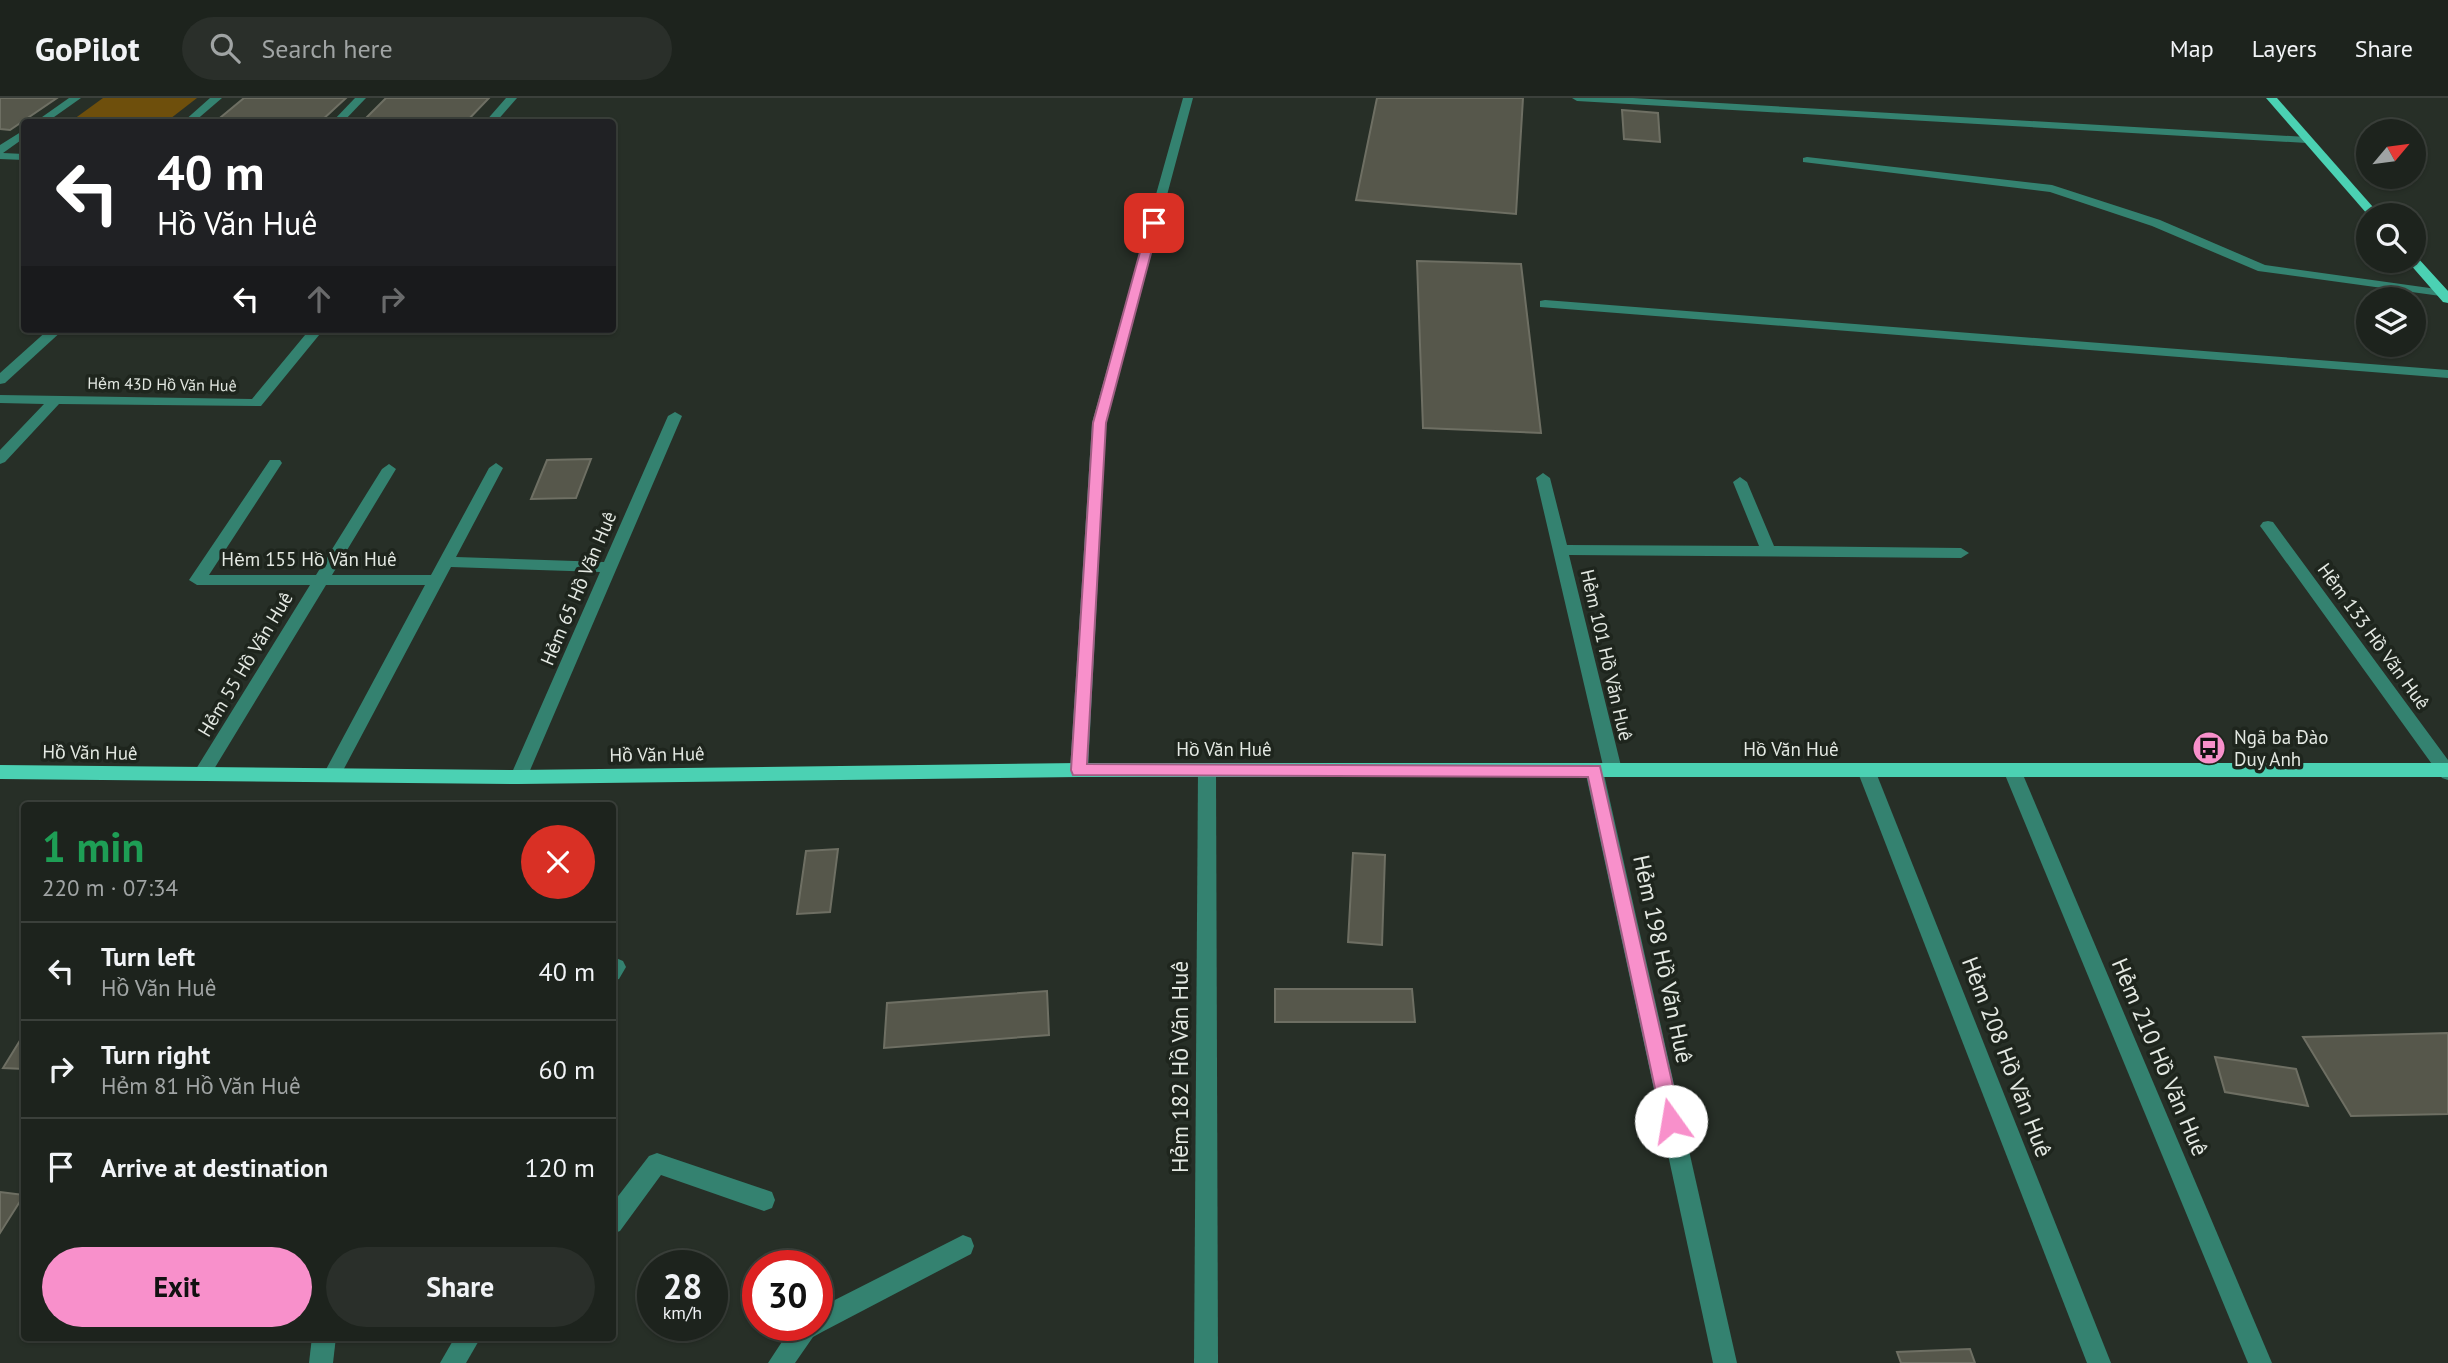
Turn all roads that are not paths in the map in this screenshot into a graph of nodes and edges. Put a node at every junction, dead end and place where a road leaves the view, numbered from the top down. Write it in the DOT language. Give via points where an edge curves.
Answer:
graph roads {
  1 [pos="76,98"];
  2 [pos="217,98"];
  3 [pos="361,98"];
  4 [pos="512,98"];
  5 [pos="1188,98"];
  6 [pos="1577,98"];
  7 [pos="2271,98"];
  8 [pos="44,119"];
  9 [pos="192,119"];
  10 [pos="340,119"];
  11 [pos="493,119"];
  12 [pos="21,135"];
  13 [pos="2307,140"];
  14 [pos="0,150"];
  15 [pos="0,156"];
  16 [pos="21,157"];
  17 [pos="1807,160"];
  18 [pos="2363,203"];
  19 [pos="2425,273"];
  20 [pos="2446,297"];
  21 [pos="1545,304"];
  22 [pos="53,333"];
  23 [pos="314,333"];
  24 [pos="2448,373"];
  25 [pos="0,380"];
  26 [pos="0,399"];
  27 [pos="55,399"];
  28 [pos="675,416"];
  29 [pos="0,458"];
  30 [pos="275,463"];
  31 [pos="496,468"];
  32 [pos="389,469"];
  33 [pos="1543,478"];
  34 [pos="1740,482"];
  35 [pos="2268,526"];
  36 [pos="1561,550"];
  37 [pos="1769,552"];
  38 [pos="1961,553"];
  39 [pos="446,562"];
  40 [pos="610,567"];
  41 [pos="436,580"];
  42 [pos="320,581"];
  43 [pos="1079,770"];
  44 [pos="1207,770"];
  45 [pos="1866,770"];
  46 [pos="1604,771"];
  47 [pos="2012,771"];
  48 [pos="2447,771"];
  49 [pos="0,772"];
  50 [pos="202,774"];
  51 [pos="332,775"];
  52 [pos="519,777"];
  53 [pos="764,1200"];
  54 [pos="616,1218"];
  55 [pos="963,1246"];
  56 [pos="833,1314"];
  57 [pos="324,1341"];
  58 [pos="466,1341"];
  59 [pos="796,1341"];
  60 [pos="321,1363"];
  61 [pos="452,1363"];
  62 [pos="780,1363"];
  63 [pos="1206,1363"];
  64 [pos="1725,1363"];
  65 [pos="2099,1363"];
  66 [pos="2260,1363"];
  1 -- 8 [label="street"];
  2 -- 9 [label="street"];
  3 -- 10 [label="street"];
  4 -- 11 [label="street"];
  5 -- 43 [label="street" via="1099,423"];
  6 -- 13 [label="street"];
  7 -- 13 [label="main road"];
  12 -- 14 [label="street"];
  13 -- 18 [label="main road"];
  15 -- 16 [label="street"];
  17 -- 20 [label="street" via="2052,188 2156,223 2262,268"];
  19 -- 20 [label="main road"];
  21 -- 24 [label="street"];
  22 -- 25 [label="street"];
  23 -- 27 [label="street, Hẻm 43D Hồ Văn Huê" via="256,403"];
  26 -- 27 [label="street, Hẻm 43D Hồ Văn Huê"];
  27 -- 29 [label="street"];
  28 -- 40 [label="street, Hẻm 65 Hồ Văn Huê"];
  30 -- 42 [label="street, Hẻm 155 Hồ Văn Huê" via="197,580"];
  31 -- 39 [label="street"];
  32 -- 42 [label="street, Hẻm 55 Hồ Văn Huê"];
  33 -- 36 [label="street, Hẻm 101 Hồ Văn Huê"];
  34 -- 37 [label="street"];
  35 -- 48 [label="street, Hẻm 133 Hồ Văn Huê"];
  36 -- 37 [label="street, Hẻm 101 Hồ Văn Huê"];
  36 -- 46 [label="street, Hẻm 101 Hồ Văn Huê"];
  37 -- 38 [label="street, Hẻm 101 Hồ Văn Huê"];
  39 -- 40 [label="street"];
  39 -- 41 [label="street"];
  40 -- 52 [label="street, Hẻm 65 Hồ Văn Huê"];
  41 -- 42 [label="street, Hẻm 155 Hồ Văn Huê"];
  41 -- 51 [label="street"];
  42 -- 50 [label="street, Hẻm 55 Hồ Văn Huê"];
  43 -- 44 [label="main road, Hồ Văn Huê"];
  43 -- 52 [label="main road, Hồ Văn Huê"];
  44 -- 46 [label="main road, Hồ Văn Huê"];
  44 -- 63 [label="street, Hẻm 182 Hồ Văn Huê"];
  45 -- 46 [label="main road, Hồ Văn Huê"];
  45 -- 47 [label="main road, Hồ Văn Huê"];
  45 -- 65 [label="street, Hẻm 208 Hồ Văn Huê"];
  46 -- 64 [label="street, Hẻm 198 Hồ Văn Huê"];
  47 -- 48 [label="main road, Hồ Văn Huê"];
  47 -- 66 [label="street, Hẻm 210 Hồ Văn Huê"];
  49 -- 50 [label="main road, Hồ Văn Huê"];
  50 -- 51 [label="main road, Hồ Văn Huê"];
  51 -- 52 [label="main road, Hồ Văn Huê"];
  53 -- 54 [label="street" via="657,1163"];
  55 -- 56 [label="street"];
  57 -- 60 [label="street"];
  58 -- 61 [label="street"];
  59 -- 62 [label="street"];
}
